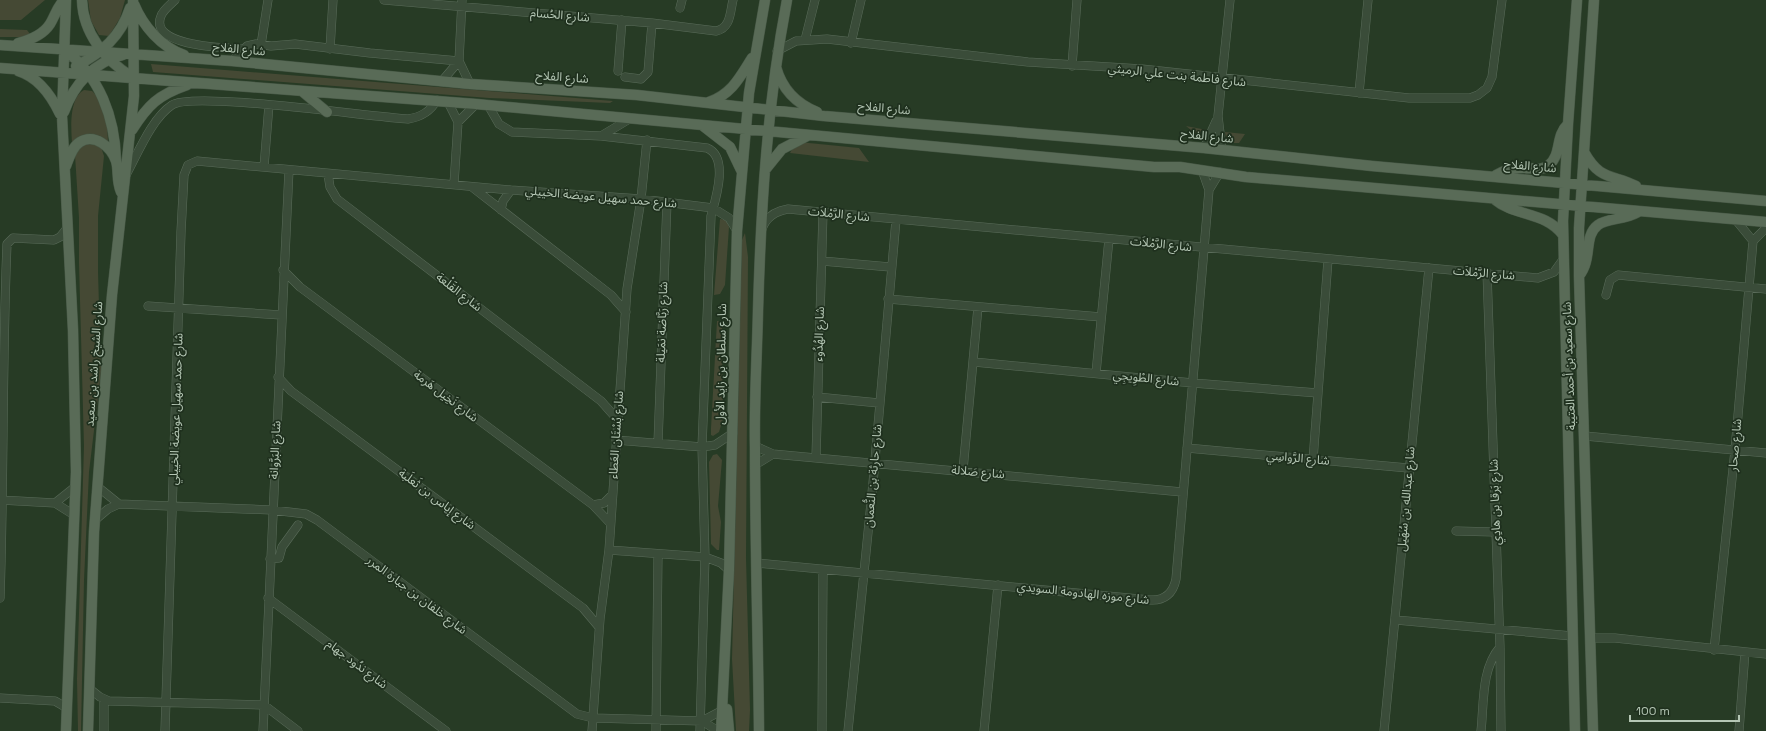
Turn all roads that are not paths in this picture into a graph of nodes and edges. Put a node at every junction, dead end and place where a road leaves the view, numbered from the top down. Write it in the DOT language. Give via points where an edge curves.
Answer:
graph roads {
  1 [pos="65,0"];
  2 [pos="82,0"];
  3 [pos="133,0"];
  4 [pos="175,0"];
  5 [pos="268,0"];
  6 [pos="333,0"];
  7 [pos="384,0"];
  8 [pos="733,0"];
  9 [pos="765,0"];
  10 [pos="787,0"];
  11 [pos="815,0"];
  12 [pos="860,0"];
  13 [pos="1077,0"];
  14 [pos="1230,0"];
  15 [pos="1368,0"];
  16 [pos="1502,0"];
  17 [pos="1577,0"];
  18 [pos="1594,0"];
  19 [pos="462,3"];
  20 [pos="622,20"];
  21 [pos="652,23"];
  22 [pos="805,40"];
  23 [pos="851,43"];
  24 [pos="0,45"];
  25 [pos="12,45"];
  26 [pos="261,45"];
  27 [pos="244,48"];
  28 [pos="63,49"];
  29 [pos="330,49"];
  30 [pos="777,51"];
  31 [pos="101,52"];
  32 [pos="133,54"];
  33 [pos="754,54"];
  34 [pos="196,58"];
  35 [pos="109,60"];
  36 [pos="232,61"];
  37 [pos="459,61"];
  38 [pos="775,63"];
  39 [pos="81,64"];
  40 [pos="1072,66"];
  41 [pos="4,68"];
  42 [pos="618,71"];
  43 [pos="63,72"];
  44 [pos="89,73"];
  45 [pos="625,77"];
  46 [pos="134,78"];
  47 [pos="1221,79"];
  48 [pos="442,81"];
  49 [pos="191,84"];
  50 [pos="470,84"];
  51 [pos="303,92"];
  52 [pos="1359,93"];
  53 [pos="437,100"];
  54 [pos="448,102"];
  55 [pos="707,103"];
  56 [pos="476,104"];
  57 [pos="269,105"];
  58 [pos="488,105"];
  59 [pos="748,107"];
  60 [pos="770,110"];
  61 [pos="327,112"];
  62 [pos="62,116"];
  63 [pos="824,116"];
  64 [pos="1218,116"];
  65 [pos="631,118"];
  66 [pos="458,122"];
  67 [pos="1568,124"];
  68 [pos="701,125"];
  69 [pos="746,129"];
  70 [pos="131,132"];
  71 [pos="768,132"];
  72 [pos="809,135"];
  73 [pos="601,136"];
  74 [pos="647,140"];
  75 [pos="1204,148"];
  76 [pos="1222,150"];
  77 [pos="1584,152"];
  78 [pos="116,161"];
  79 [pos="264,167"];
  80 [pos="65,168"];
  81 [pos="288,170"];
  82 [pos="1202,170"];
  83 [pos="764,171"];
  84 [pos="1220,172"];
  85 [pos="328,174"];
  86 [pos="742,176"];
  87 [pos="1495,176"];
  88 [pos="124,179"];
  89 [pos="1565,183"];
  90 [pos="454,184"];
  91 [pos="1582,184"];
  92 [pos="472,186"];
  93 [pos="511,190"];
  94 [pos="1209,190"];
  95 [pos="1643,190"];
  96 [pos="122,193"];
  97 [pos="641,199"];
  98 [pos="1494,199"];
  99 [pos="1766,201"];
  100 [pos="667,202"];
  101 [pos="1564,205"];
  102 [pos="1580,206"];
  103 [pos="713,208"];
  104 [pos="502,210"];
  105 [pos="823,212"];
  106 [pos="1638,212"];
  107 [pos="1735,219"];
  108 [pos="896,220"];
  109 [pos="1766,222"];
  110 [pos="68,227"];
  111 [pos="1766,228"];
  112 [pos="737,231"];
  113 [pos="761,232"];
  114 [pos="1563,235"];
  115 [pos="1108,239"];
  116 [pos="1753,241"];
  117 [pos="1204,248"];
  118 [pos="1564,258"];
  119 [pos="1328,260"];
  120 [pos="822,261"];
  121 [pos="890,267"];
  122 [pos="1429,268"];
  123 [pos="283,270"];
  124 [pos="1487,272"];
  125 [pos="1579,276"];
  126 [pos="300,287"];
  127 [pos="282,288"];
  128 [pos="1748,288"];
  129 [pos="627,289"];
  130 [pos="1766,289"];
  131 [pos="611,295"];
  132 [pos="1606,295"];
  133 [pos="888,299"];
  134 [pos="148,306"];
  135 [pos="2,307"];
  136 [pos="978,307"];
  137 [pos="179,308"];
  138 [pos="626,312"];
  139 [pos="281,316"];
  140 [pos="1101,317"];
  141 [pos="974,362"];
  142 [pos="1096,373"];
  143 [pos="278,377"];
  144 [pos="1193,383"];
  145 [pos="291,391"];
  146 [pos="1318,392"];
  147 [pos="277,395"];
  148 [pos="817,397"];
  149 [pos="619,399"];
  150 [pos="601,402"];
  151 [pos="879,403"];
  152 [pos="617,419"];
  153 [pos="732,433"];
  154 [pos="1584,436"];
  155 [pos="616,440"];
  156 [pos="658,443"];
  157 [pos="755,446"];
  158 [pos="702,447"];
  159 [pos="1187,448"];
  160 [pos="1735,450"];
  161 [pos="1766,453"];
  162 [pos="773,454"];
  163 [pos="816,457"];
  164 [pos="1313,460"];
  165 [pos="875,462"];
  166 [pos="755,465"];
  167 [pos="1408,468"];
  168 [pos="963,470"];
  169 [pos="75,487"];
  170 [pos="98,487"];
  171 [pos="1182,492"];
  172 [pos="612,495"];
  173 [pos="1,501"];
  174 [pos="55,503"];
  175 [pos="119,504"];
  176 [pos="592,505"];
  177 [pos="173,506"];
  178 [pos="272,510"];
  179 [pos="74,515"];
  180 [pos="95,520"];
  181 [pos="610,522"];
  182 [pos="298,526"];
  183 [pos="1456,531"];
  184 [pos="1496,532"];
  185 [pos="609,550"];
  186 [pos="658,554"];
  187 [pos="705,556"];
  188 [pos="270,559"];
  189 [pos="757,563"];
  190 [pos="729,570"];
  191 [pos="823,570"];
  192 [pos="864,573"];
  193 [pos="998,585"];
  194 [pos="0,598"];
  195 [pos="268,598"];
  196 [pos="602,606"];
  197 [pos="583,608"];
  198 [pos="1396,620"];
  199 [pos="599,627"];
  200 [pos="1499,629"];
  201 [pos="1572,636"];
  202 [pos="1591,638"];
  203 [pos="1500,647"];
  204 [pos="1714,650"];
  205 [pos="1745,652"];
  206 [pos="1766,654"];
  207 [pos="90,689"];
  208 [pos="67,695"];
  209 [pos="0,698"];
  210 [pos="722,698"];
  211 [pos="104,700"];
  212 [pos="55,701"];
  213 [pos="166,703"];
  214 [pos="264,705"];
  215 [pos="67,708"];
  216 [pos="721,711"];
  217 [pos="594,718"];
  218 [pos="656,719"];
  219 [pos="701,721"];
  220 [pos="66,731"];
  221 [pos="88,731"];
  222 [pos="104,731"];
  223 [pos="165,731"];
  224 [pos="263,731"];
  225 [pos="298,731"];
  226 [pos="446,731"];
  227 [pos="592,731"];
  228 [pos="656,731"];
  229 [pos="700,731"];
  230 [pos="720,731"];
  231 [pos="729,731"];
  232 [pos="759,731"];
  233 [pos="822,731"];
  234 [pos="848,731"];
  235 [pos="984,731"];
  236 [pos="1384,731"];
  237 [pos="1481,731"];
  238 [pos="1501,731"];
  239 [pos="1575,731"];
  240 [pos="1594,731"];
  241 [pos="1739,731"];
  1 -- 25 [label="main road" via="58,6 50,24 44,30 30,40"];
  1 -- 28 [label="main road, شارع الشيخ راشد بن سعيد"];
  2 -- 31 [label="main road" via="89,30"];
  3 -- 31 [label="main road" via="122,28"];
  3 -- 32 [label="main road, شارع الشيخ راشد بن سعيد"];
  3 -- 34 [label="main road" via="146,26 156,37 181,54"];
  4 -- 27 [label="street" via="160,18 162,28 168,35 184,43"];
  5 -- 26 [label="street"];
  6 -- 29 [label="street"];
  7 -- 19 [label="street, شارع الحُسام"];
  8 -- 21 [label="street, شارع الحُسام" via="724,28 716,31"];
  9 -- 33 [label="main road, شارع سلطان بن زايد الأول"];
  10 -- 30 [label="main road"];
  11 -- 22 [label="street"];
  12 -- 23 [label="street"];
  13 -- 40 [label="street"];
  14 -- 47 [label="street"];
  15 -- 52 [label="street"];
  16 -- 52 [label="street, شارع فاطمة بنت علي الرميثي" via="1492,77 1486,88 1478,94 1464,99 1409,98"];
  17 -- 67 [label="main road, شارع سعيد بن أحمد العتيبة"];
  18 -- 77 [label="main road, شارع سعيد بن أحمد العتيبة"];
  19 -- 20 [label="street, شارع الحُسام"];
  19 -- 37 [label="street"];
  20 -- 21 [label="street, شارع الحُسام"];
  20 -- 42 [label="street"];
  21 -- 45 [label="street" via="646,75 641,78"];
  22 -- 23 [label="street, شارع فاطمة بنت علي الرميثي" via="827,39"];
  22 -- 30 [label="street, شارع فاطمة بنت علي الرميثي"];
  23 -- 40 [label="street, شارع فاطمة بنت علي الرميثي"];
  24 -- 25 [label="main road, شارع الفلاح"];
  25 -- 28 [label="main road, شارع الفلاح"];
  26 -- 27 [label="street" via="252,44"];
  26 -- 29 [label="street" via="295,44"];
  27 -- 36 [label="street"];
  28 -- 31 [label="main road, شارع الفلاح"];
  28 -- 39 [label="main road"];
  28 -- 43 [label="main road, شارع الشيخ راشد بن سعيد"];
  29 -- 37 [label="street"];
  30 -- 38 [label="main road"];
  31 -- 32 [label="main road, شارع الفلاح"];
  31 -- 35 [label="main road"];
  31 -- 39 [label="main road"];
  32 -- 34 [label="main road, شارع الفلاح"];
  32 -- 35 [label="main road"];
  32 -- 46 [label="main road, شارع الشيخ راشد بن سعيد"];
  33 -- 55 [label="main road" via="733,88"];
  33 -- 59 [label="main road, شارع سلطان بن زايد الأول"];
  34 -- 36 [label="main road, شارع الفلاح"];
  35 -- 44 [label="main road"];
  35 -- 46 [label="main road"];
  36 -- 48 [label="main road, شارع الفلاح"];
  37 -- 48 [label="street"];
  37 -- 50 [label="street"];
  38 -- 60 [label="main road"];
  38 -- 63 [label="main road" via="782,84 789,94 809,109"];
  39 -- 43 [label="main road"];
  39 -- 44 [label="main road"];
  40 -- 47 [label="street, شارع فاطمة بنت علي الرميثي" via="1142,69"];
  41 -- 43 [label="main road"];
  41 -- 62 [label="main road" via="22,72 45,88"];
  43 -- 44 [label="main road"];
  43 -- 62 [label="main road, شارع الشيخ راشد بن سعيد"];
  44 -- 46 [label="main road"];
  44 -- 62 [label="main road" via="73,92"];
  44 -- 78 [label="main road" via="110,116"];
  46 -- 49 [label="main road"];
  46 -- 70 [label="main road, شارع الشيخ راشد بن سعيد"];
  47 -- 52 [label="street, شارع فاطمة بنت علي الرميثي"];
  47 -- 64 [label="street"];
  48 -- 50 [label="main road, شارع الفلاح"];
  49 -- 51 [label="main road"];
  49 -- 70 [label="main road" via="170,91 153,102"];
  50 -- 55 [label="main road, شارع الفلاح" via="637,95"];
  51 -- 53 [label="main road"];
  51 -- 61 [label="main road"];
  53 -- 54 [label="main road"];
  53 -- 61 [label="street" via="428,112 408,119"];
  54 -- 56 [label="main road"];
  54 -- 66 [label="street"];
  55 -- 59 [label="main road, شارع الفلاح"];
  56 -- 58 [label="main road"];
  56 -- 66 [label="street"];
  57 -- 61 [label="street"];
  57 -- 79 [label="street"];
  57 -- 88 [label="street" via="188,100 173,104 155,122"];
  58 -- 65 [label="main road"];
  58 -- 73 [label="street" via="499,124 512,132"];
  59 -- 60 [label="main road, شارع الفلاح"];
  59 -- 69 [label="main road, شارع سلطان بن زايد الأول"];
  60 -- 63 [label="main road, شارع الفلاح"];
  60 -- 71 [label="main road"];
  62 -- 80 [label="main road, شارع الشيخ راشد بن سعيد"];
  63 -- 75 [label="main road, شارع الفلاح"];
  64 -- 75 [label="street"];
  64 -- 76 [label="street"];
  65 -- 68 [label="main road"];
  65 -- 73 [label="street"];
  66 -- 90 [label="street"];
  67 -- 87 [label="main road" via="1560,134 1557,154 1549,166 1540,169 1510,169"];
  67 -- 89 [label="main road, شارع سعيد بن أحمد العتيبة"];
  68 -- 69 [label="main road"];
  68 -- 86 [label="main road" via="730,147 739,163"];
  69 -- 71 [label="main road"];
  69 -- 86 [label="main road, شارع سلطان بن زايد الأول"];
  70 -- 88 [label="main road, شارع الشيخ راشد بن سعيد"];
  71 -- 72 [label="main road"];
  71 -- 83 [label="main road"];
  72 -- 82 [label="main road"];
  72 -- 83 [label="main road" via="782,149"];
  73 -- 74 [label="street"];
  74 -- 97 [label="street, شارع بُسْتَان العَطاء"];
  74 -- 103 [label="street" via="707,148 716,153 720,167"];
  75 -- 76 [label="main road, شارع الفلاح"];
  76 -- 87 [label="main road, شارع الفلاح"];
  77 -- 91 [label="main road, شارع سعيد بن أحمد العتيبة"];
  77 -- 95 [label="main road" via="1602,173"];
  78 -- 80 [label="main road" via="106,146 90,139 76,145"];
  78 -- 96 [label="main road" via="117,178"];
  79 -- 81 [label="street, شارع حمد سهيل عويضة الخييلي"];
  79 -- 137 [label="street, شارع حمد سهيل عويضة الخييلي" via="197,161 190,163 186,168"];
  80 -- 110 [label="main road, شارع الشيخ راشد بن سعيد"];
  81 -- 85 [label="street, شارع حمد سهيل عويضة الخييلي"];
  81 -- 123 [label="street, شارع البَرَّوانة"];
  82 -- 84 [label="main road"];
  82 -- 94 [label="street, شارع موزه الهادومة السويدي"];
  83 -- 113 [label="main road"];
  84 -- 94 [label="street, شارع موزه الهادومة السويدي"];
  84 -- 98 [label="main road" via="1246,177"];
  85 -- 90 [label="street, شارع حمد سهيل عويضة الخييلي"];
  85 -- 150 [label="street, شارع القَلْعة" via="330,187 337,199"];
  86 -- 112 [label="main road, شارع سلطان بن زايد الأول"];
  87 -- 89 [label="main road, شارع الفلاح"];
  88 -- 96 [label="main road, شارع الشيخ راشد بن سعيد"];
  89 -- 91 [label="main road, شارع الفلاح"];
  89 -- 101 [label="main road, شارع سعيد بن أحمد العتيبة"];
  90 -- 92 [label="street, شارع حمد سهيل عويضة الخييلي"];
  91 -- 95 [label="main road, شارع الفلاح"];
  91 -- 102 [label="main road, شارع سعيد بن أحمد العتيبة"];
  92 -- 93 [label="street, شارع حمد سهيل عويضة الخييلي"];
  92 -- 104 [label="street"];
  93 -- 97 [label="street, شارع حمد سهيل عويضة الخييلي"];
  93 -- 104 [label="street" via="503,201"];
  94 -- 117 [label="street, شارع موزه الهادومة السويدي"];
  95 -- 99 [label="main road, شارع الفلاح"];
  96 -- 170 [label="main road, شارع الشيخ راشد بن سعيد"];
  97 -- 100 [label="street, شارع حمد سهيل عويضة الخييلي"];
  97 -- 129 [label="street, شارع بُسْتَان العَطاء"];
  98 -- 101 [label="main road"];
  98 -- 114 [label="main road" via="1511,210 1546,220"];
  100 -- 103 [label="street, شارع حمد سهيل عويضة الخييلي"];
  100 -- 156 [label="street, شارع رَبَّاضة نمَيلة"];
  101 -- 102 [label="main road"];
  101 -- 114 [label="main road, شارع سعيد بن أحمد العتيبة"];
  102 -- 106 [label="main road"];
  102 -- 125 [label="main road, شارع سعيد بن أحمد العتيبة"];
  103 -- 112 [label="street, شارع حمد سهيل عويضة الخييلي" via="729,218"];
  103 -- 158 [label="street"];
  104 -- 131 [label="street"];
  105 -- 108 [label="street, شارع الرَّمْلاَت"];
  105 -- 113 [label="street, شارع الرَّمْلاَت" via="780,210 768,218"];
  105 -- 120 [label="street, شارع الهُدُوء"];
  106 -- 107 [label="main road"];
  106 -- 125 [label="main road" via="1622,220 1605,222 1595,228 1589,239 1586,265"];
  107 -- 109 [label="main road"];
  107 -- 116 [label="street"];
  108 -- 115 [label="street, شارع الرَّمْلاَت"];
  108 -- 121 [label="street, شارع حارِثة بن النُّعمان"];
  110 -- 135 [label="street" via="54,240 10,239 7,244"];
  110 -- 169 [label="main road, شارع الشيخ راشد بن سعيد" via="73,330"];
  111 -- 116 [label="street"];
  112 -- 153 [label="main road, شارع سلطان بن زايد الأول"];
  113 -- 157 [label="main road"];
  114 -- 118 [label="main road, شارع سعيد بن أحمد العتيبة"];
  115 -- 117 [label="street, شارع الرَّمْلاَت"];
  115 -- 140 [label="street"];
  116 -- 128 [label="street, شارع صحار"];
  117 -- 119 [label="street, شارع الرَّمْلاَت"];
  117 -- 144 [label="street, شارع موزه الهادومة السويدي"];
  118 -- 124 [label="street, شارع الرَّمْلاَت" via="1560,266 1547,276 1538,278"];
  118 -- 201 [label="main road, شارع سعيد بن أحمد العتيبة"];
  119 -- 122 [label="street, شارع الرَّمْلاَت"];
  119 -- 146 [label="street"];
  120 -- 121 [label="street"];
  120 -- 148 [label="street, شارع الهُدُوء"];
  121 -- 133 [label="street, شارع حارِثة بن النُّعمان"];
  122 -- 124 [label="street, شارع الرَّمْلاَت"];
  122 -- 167 [label="street, شارع عبدالله بن سُهَيل"];
  123 -- 126 [label="street, شارع نَخِيل هَرمة"];
  123 -- 127 [label="street, شارع البَرَّوانة"];
  124 -- 184 [label="street, شارع بَرقا بن هادِي"];
  125 -- 154 [label="main road, شارع سعيد بن أحمد العتيبة"];
  126 -- 127 [label="street" via="291,285"];
  126 -- 176 [label="street, شارع نَخِيل هَرمة"];
  127 -- 139 [label="street, شارع البَرَّوانة"];
  128 -- 130 [label="street"];
  128 -- 132 [label="street" via="1618,275 1610,280"];
  128 -- 160 [label="street, شارع صحار"];
  129 -- 131 [label="street"];
  129 -- 138 [label="street, شارع بُسْتَان العَطاء"];
  131 -- 138 [label="street"];
  133 -- 136 [label="street"];
  133 -- 151 [label="street, شارع حارِثة بن النُّعمان"];
  134 -- 137 [label="street"];
  135 -- 173 [label="street"];
  136 -- 140 [label="street"];
  136 -- 141 [label="street"];
  137 -- 139 [label="street"];
  137 -- 177 [label="street, شارع حمد سهيل عويضة الخييلي"];
  138 -- 149 [label="street, شارع بُسْتَان العَطاء"];
  139 -- 143 [label="street, شارع البَرَّوانة"];
  140 -- 142 [label="street"];
  141 -- 142 [label="street, شارع الطْوِيجِي"];
  141 -- 168 [label="street"];
  142 -- 144 [label="street, شارع الطْوِيجِي"];
  143 -- 145 [label="street, شارع إياس بن ثَعلَبة"];
  143 -- 147 [label="street, شارع البَرَّوانة"];
  144 -- 146 [label="street, شارع الطْوِيجِي"];
  144 -- 159 [label="street, شارع موزه الهادومة السويدي"];
  145 -- 147 [label="street"];
  145 -- 197 [label="street, شارع إياس بن ثَعلَبة"];
  146 -- 164 [label="street"];
  147 -- 178 [label="street, شارع البَرَّوانة"];
  148 -- 151 [label="street"];
  148 -- 163 [label="street, شارع الهُدُوء"];
  149 -- 150 [label="street"];
  149 -- 152 [label="street, شارع بُسْتَان العَطاء"];
  150 -- 152 [label="street, شارع القَلْعة"];
  151 -- 165 [label="street, شارع حارِثة بن النُّعمان"];
  152 -- 155 [label="street, شارع بُسْتَان العَطاء"];
  153 -- 158 [label="street" via="715,445"];
  153 -- 190 [label="main road, شارع سلطان بن زايد الأول"];
  154 -- 160 [label="street"];
  154 -- 202 [label="main road, شارع سعيد بن أحمد العتيبة"];
  155 -- 156 [label="street"];
  155 -- 172 [label="street, شارع بُسْتَان العَطاء"];
  156 -- 158 [label="street"];
  157 -- 162 [label="street, شارع صَلالة"];
  157 -- 166 [label="main road"];
  158 -- 187 [label="street"];
  159 -- 164 [label="street, شارع الرَّواسِي"];
  159 -- 171 [label="street, شارع موزه الهادومة السويدي"];
  160 -- 161 [label="street"];
  160 -- 204 [label="street, شارع صحار"];
  162 -- 163 [label="street, شارع صَلالة"];
  162 -- 166 [label="street"];
  163 -- 165 [label="street, شارع صَلالة"];
  164 -- 167 [label="street, شارع الرَّواسِي"];
  165 -- 168 [label="street, شارع صَلالة"];
  165 -- 192 [label="street, شارع حارِثة بن النُّعمان"];
  166 -- 189 [label="main road"];
  167 -- 198 [label="street, شارع عبدالله بن سُهَيل"];
  168 -- 171 [label="street, شارع صَلالة"];
  169 -- 174 [label="street"];
  169 -- 179 [label="main road, شارع الشيخ راشد بن سعيد"];
  170 -- 175 [label="street"];
  170 -- 180 [label="main road, شارع الشيخ راشد بن سعيد"];
  171 -- 193 [label="street, شارع موزه الهادومة السويدي" via="1175,586 1168,596 1150,600"];
  172 -- 176 [label="street" via="604,503"];
  172 -- 181 [label="street, شارع بُسْتَان العَطاء"];
  173 -- 174 [label="street"];
  173 -- 194 [label="street"];
  174 -- 179 [label="street"];
  175 -- 177 [label="street, شارع خلفان بن جبارة المرر"];
  175 -- 180 [label="street"];
  176 -- 181 [label="street, شارع نَخِيل هَرمة"];
  177 -- 178 [label="street, شارع خلفان بن جبارة المرر"];
  177 -- 213 [label="street, شارع حمد سهيل عويضة الخييلي"];
  178 -- 188 [label="street, شارع البَرَّوانة"];
  178 -- 217 [label="street, شارع خلفان بن جبارة المرر" via="312,516 572,712"];
  179 -- 208 [label="main road, شارع الشيخ راشد بن سعيد"];
  180 -- 207 [label="main road, شارع الشيخ راشد بن سعيد"];
  181 -- 185 [label="street, شارع بُسْتَان العَطاء"];
  182 -- 188 [label="street" via="282,547 279,558"];
  183 -- 184 [label="street"];
  184 -- 200 [label="street, شارع بَرقا بن هادِي"];
  185 -- 186 [label="street"];
  185 -- 196 [label="street, شارع بُسْتَان العَطاء"];
  186 -- 187 [label="street"];
  186 -- 218 [label="street"];
  187 -- 190 [label="street"];
  187 -- 219 [label="street"];
  188 -- 195 [label="street, شارع البَرَّوانة"];
  189 -- 191 [label="street, شارع موزه الهادومة السويدي"];
  189 -- 232 [label="main road"];
  190 -- 210 [label="main road, شارع سلطان بن زايد الأول"];
  191 -- 192 [label="street, شارع موزه الهادومة السويدي"];
  191 -- 233 [label="street"];
  192 -- 193 [label="street, شارع موزه الهادومة السويدي"];
  192 -- 234 [label="street, شارع حارِثة بن النُّعمان"];
  193 -- 235 [label="street"];
  195 -- 214 [label="street, شارع البَرَّوانة"];
  195 -- 226 [label="street, شارع ندُود جهام"];
  196 -- 197 [label="street" via="595,609"];
  196 -- 199 [label="street, شارع بُسْتَان العَطاء"];
  197 -- 199 [label="street, شارع إياس بن ثَعلَبة"];
  198 -- 200 [label="street"];
  198 -- 236 [label="street, شارع عبدالله بن سُهَيل"];
  199 -- 217 [label="street, شارع بُسْتَان العَطاء"];
  200 -- 201 [label="street"];
  200 -- 203 [label="street, شارع بَرقا بن هادِي"];
  201 -- 239 [label="main road, شارع سعيد بن أحمد العتيبة"];
  202 -- 204 [label="street" via="1615,638"];
  202 -- 240 [label="main road, شارع سعيد بن أحمد العتيبة"];
  203 -- 237 [label="street" via="1492,658 1488,670"];
  203 -- 238 [label="street, شارع بَرقا بن هادِي"];
  204 -- 205 [label="street"];
  205 -- 206 [label="street"];
  205 -- 241 [label="street"];
  207 -- 211 [label="street"];
  207 -- 221 [label="main road, شارع الشيخ راشد بن سعيد"];
  208 -- 212 [label="street"];
  208 -- 215 [label="main road, شارع الشيخ راشد بن سعيد"];
  209 -- 212 [label="street"];
  210 -- 216 [label="main road, شارع سلطان بن زايد الأول"];
  210 -- 231 [label="main road" via="728,712"];
  211 -- 213 [label="street"];
  211 -- 222 [label="street"];
  212 -- 215 [label="street"];
  213 -- 214 [label="street"];
  213 -- 223 [label="street, شارع حمد سهيل عويضة الخييلي"];
  214 -- 224 [label="street, شارع البَرَّوانة"];
  214 -- 225 [label="street"];
  215 -- 220 [label="main road, شارع الشيخ راشد بن سعيد"];
  216 -- 219 [label="street"];
  216 -- 230 [label="main road, شارع سلطان بن زايد الأول"];
  217 -- 218 [label="street, شارع خلفان بن جبارة المرر"];
  217 -- 227 [label="street, شارع بُسْتَان العَطاء"];
  218 -- 219 [label="street, شارع خلفان بن جبارة المرر"];
  218 -- 228 [label="street"];
  219 -- 229 [label="street"];
  219 -- 230 [label="street, شارع خلفان بن جبارة المرر"];
}
